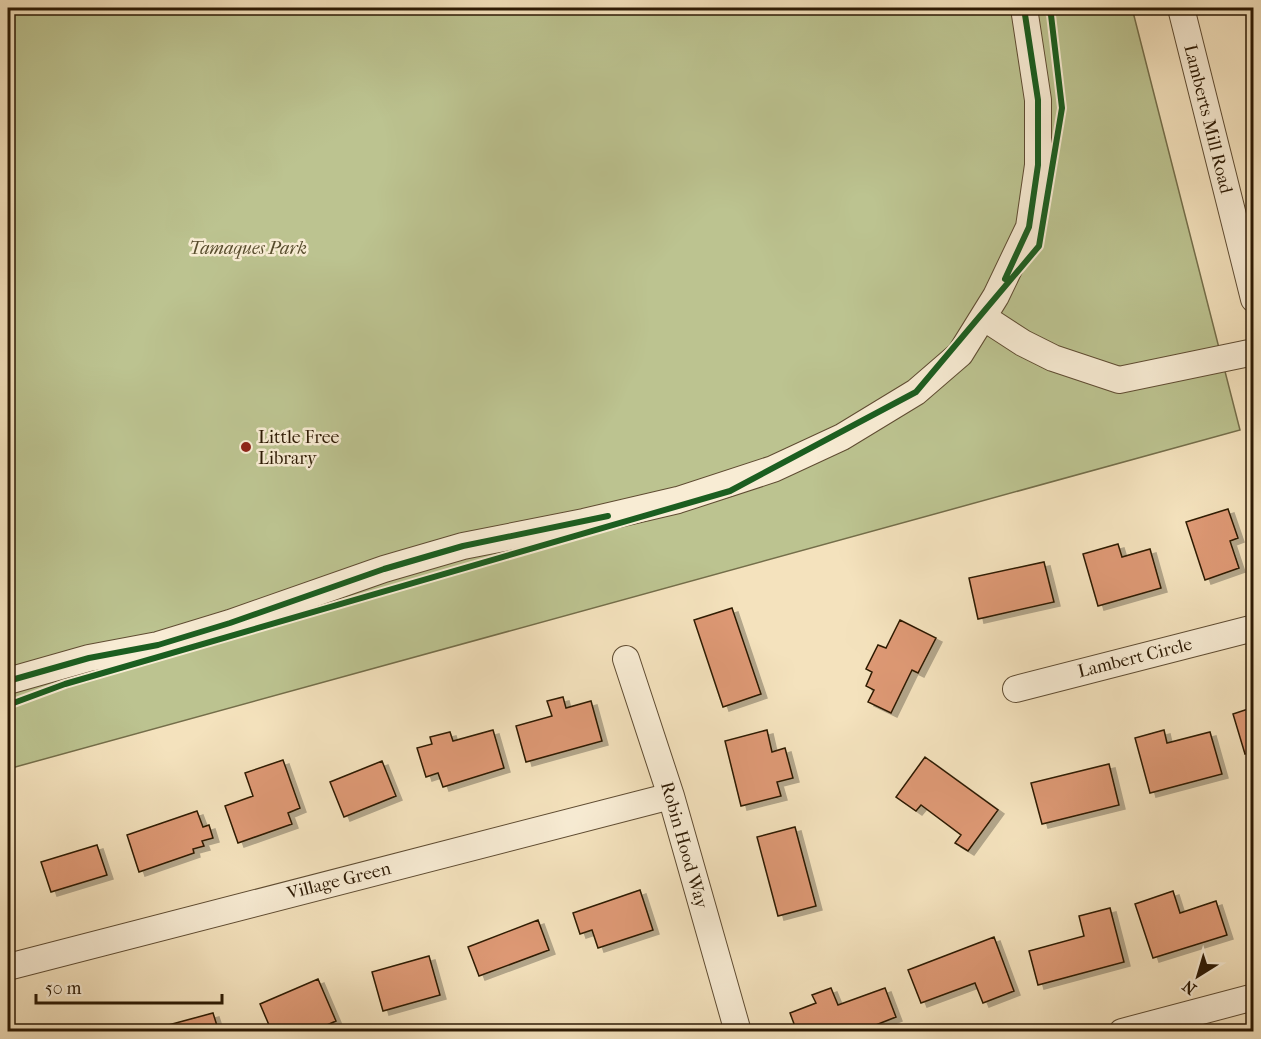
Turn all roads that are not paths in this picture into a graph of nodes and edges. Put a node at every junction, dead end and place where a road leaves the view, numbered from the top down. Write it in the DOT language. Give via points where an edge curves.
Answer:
graph roads {
  1 [pos="1024,8"];
  2 [pos="1180,8"];
  3 [pos="1254,299"];
  4 [pos="983,317"];
  5 [pos="1254,352"];
  6 [pos="1254,628"];
  7 [pos="626,659"];
  8 [pos="8,681"];
  9 [pos="1016,689"];
  10 [pos="671,796"];
  11 [pos="8,967"];
  12 [pos="1254,997"];
  13 [pos="738,1032"];
  14 [pos="1122,1032"];
  1 -- 4 [label="street" via="1038,100 1038,165 1029,227"];
  2 -- 3 [label="street, Lamberts Mill Road"];
  4 -- 5 [label="street" via="1053,358 1119,380"];
  4 -- 8 [label="street" via="960,354 916,392 842,437 773,469 678,500 463,546 158,645 89,658"];
  6 -- 9 [label="street, Lambert Circle"];
  7 -- 10 [label="street, Robin Hood Way"];
  10 -- 11 [label="street, Village Green"];
  10 -- 13 [label="street, Robin Hood Way"];
  12 -- 14 [label="street"];
}
